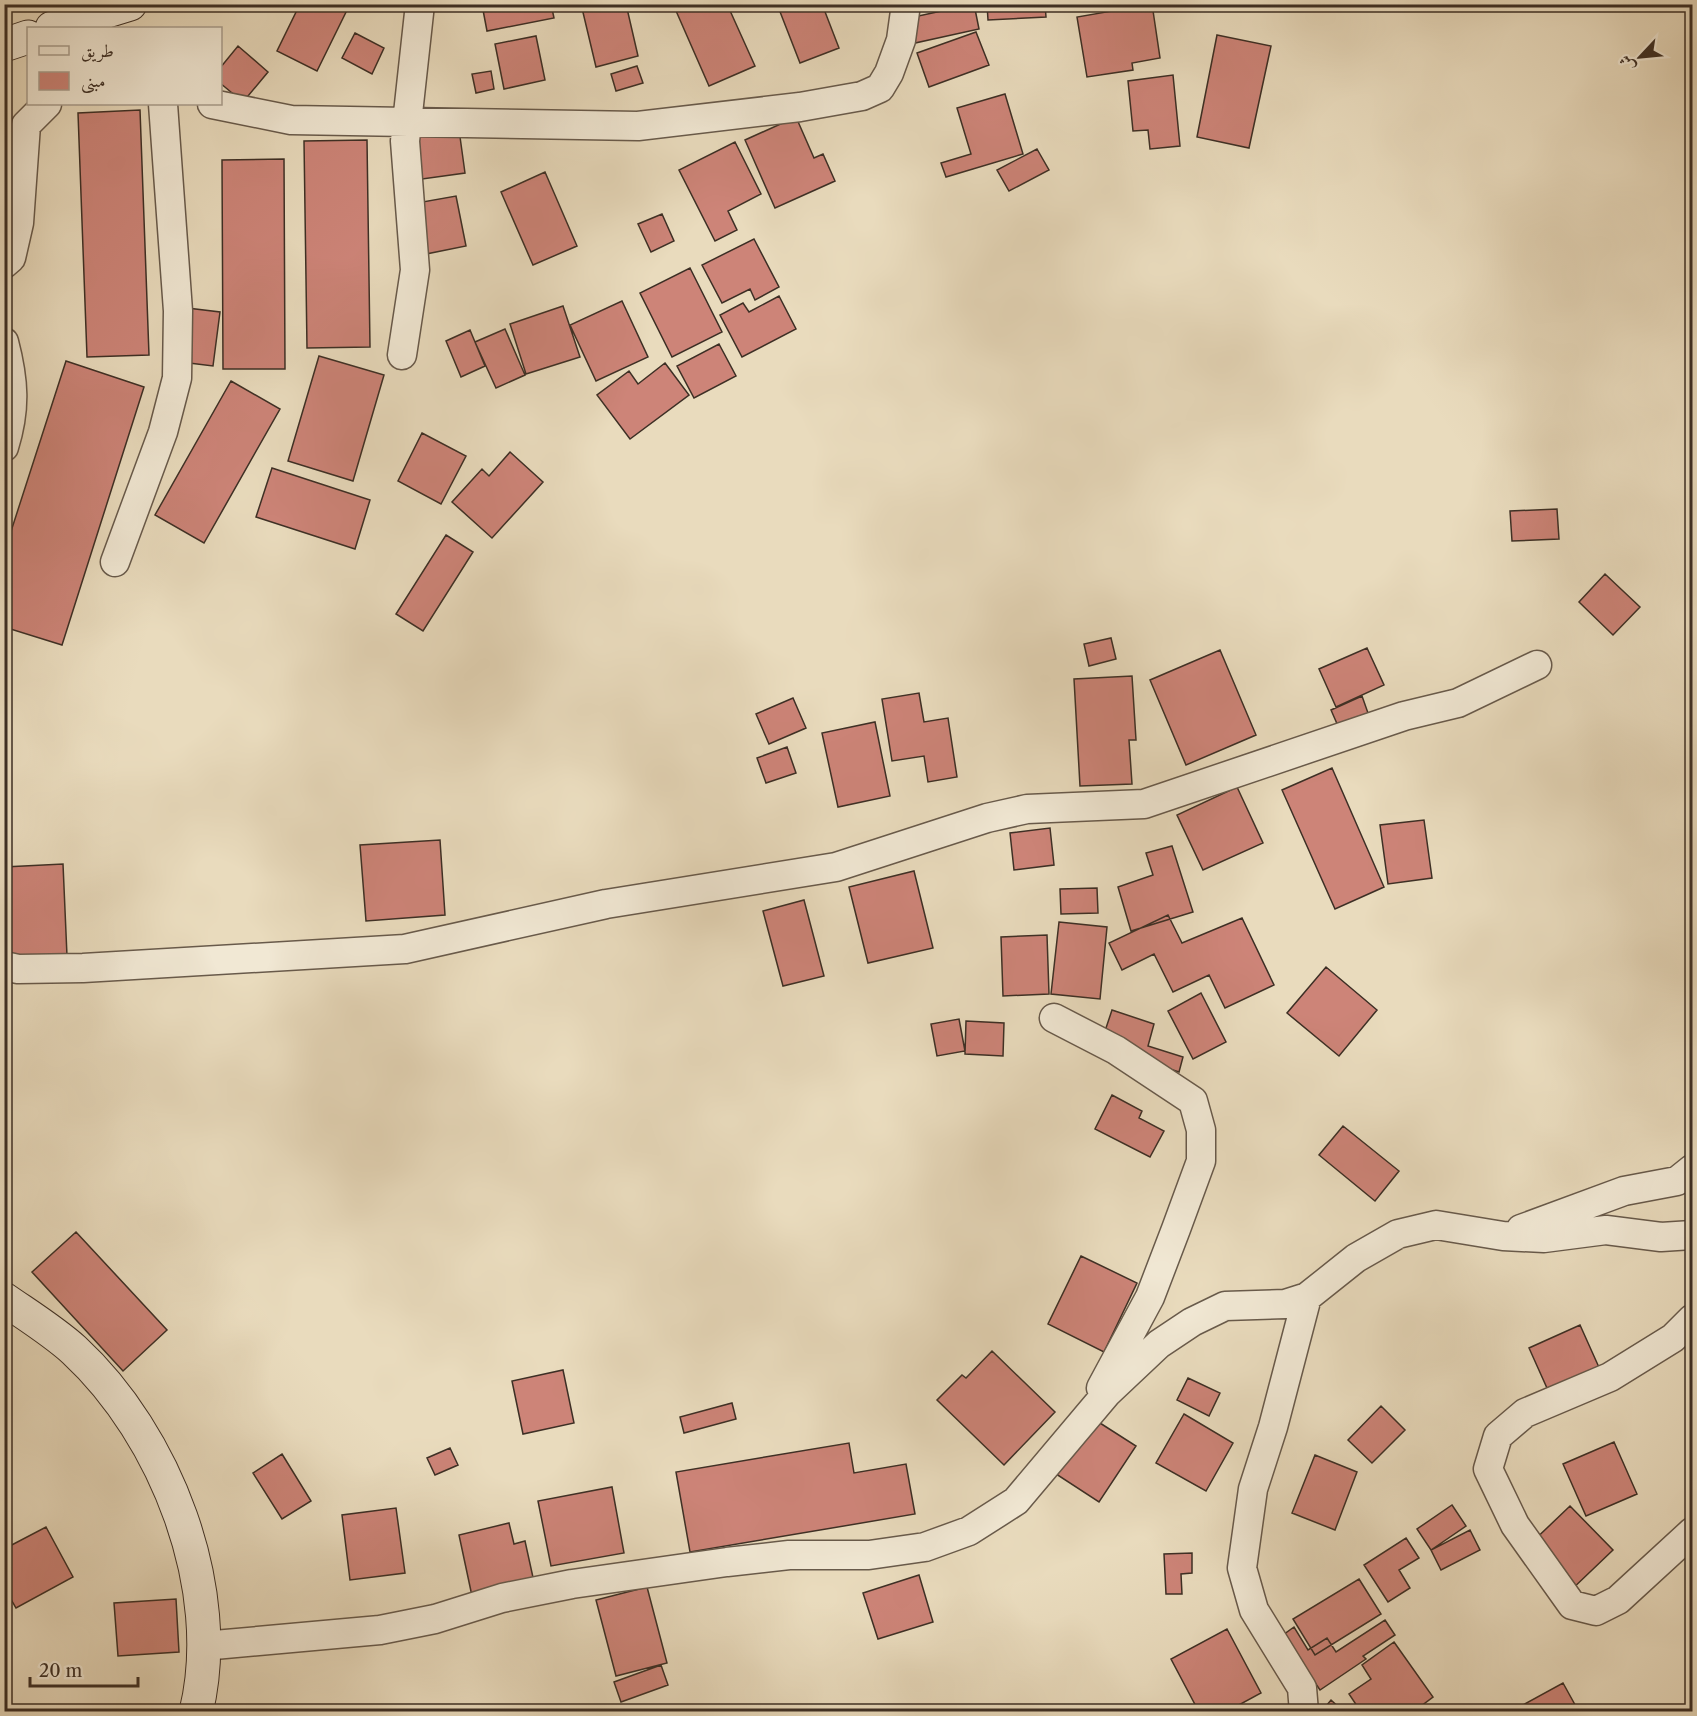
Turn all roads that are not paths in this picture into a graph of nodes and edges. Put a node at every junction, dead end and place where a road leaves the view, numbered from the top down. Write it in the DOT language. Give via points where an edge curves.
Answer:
graph roads {
  1 [pos="130,4"];
  2 [pos="420,4"];
  3 [pos="906,4"];
  4 [pos="55,27"];
  5 [pos="27,37"];
  6 [pos="4,45"];
  7 [pos="46,105"];
  8 [pos="163,105"];
  9 [pos="217,105"];
  10 [pos="407,120"];
  11 [pos="4,264"];
  12 [pos="4,342"];
  13 [pos="402,355"];
  14 [pos="4,447"];
  15 [pos="116,562"];
  16 [pos="1537,665"];
  17 [pos="4,966"];
  18 [pos="1054,1018"];
  19 [pos="1692,1169"];
  20 [pos="1692,1235"];
  21 [pos="1503,1236"];
  22 [pos="1307,1297"];
  23 [pos="4,1299"];
  24 [pos="1692,1319"];
  25 [pos="1084,1420"];
  26 [pos="1692,1532"];
  27 [pos="203,1646"];
  28 [pos="196,1712"];
  29 [pos="1304,1712"];
  1 -- 4 [label="main road"];
  2 -- 10 [label="street"];
  3 -- 10 [label="street" via="901,39 889,73 880,88 862,96 638,126"];
  5 -- 6 [label="main road"];
  7 -- 11 [label="street" via="26,125 19,223 11,258"];
  8 -- 15 [label="street" via="178,311 177,378"];
  9 -- 10 [label="street" via="291,120"];
  10 -- 13 [label="street" via="405,141 415,270"];
  12 -- 14 [label="street" via="13,375 12,421"];
  16 -- 17 [label="street" via="1458,703 1404,716 1144,804 1027,808 836,867 606,904 405,949 83,968"];
  18 -- 25 [label="street" via="1116,1050 1193,1101 1201,1130 1201,1161 1150,1297"];
  19 -- 21 [label="street" via="1677,1181 1624,1191"];
  20 -- 21 [label="street" via="1661,1237 1606,1230 1544,1238"];
  21 -- 22 [label="street" via="1436,1225 1398,1234 1356,1258"];
  22 -- 25 [label="street" via="1285,1304 1225,1306 1191,1322 1150,1352"];
  22 -- 29 [label="street" via="1253,1489 1242,1568 1254,1610 1302,1688"];
  23 -- 27 [label="main road" via="74,1350 121,1405 146,1443 182,1518 197,1567"];
  24 -- 26 [label="street" via="1673,1338 1610,1377 1525,1413 1498,1436 1488,1469 1515,1525 1572,1605 1596,1611 1618,1600"];
  25 -- 27 [label="street" via="1016,1501 969,1531 925,1547 869,1555 789,1555 705,1565 502,1598 435,1619 380,1630"];
  27 -- 28 [label="main road"];
}
